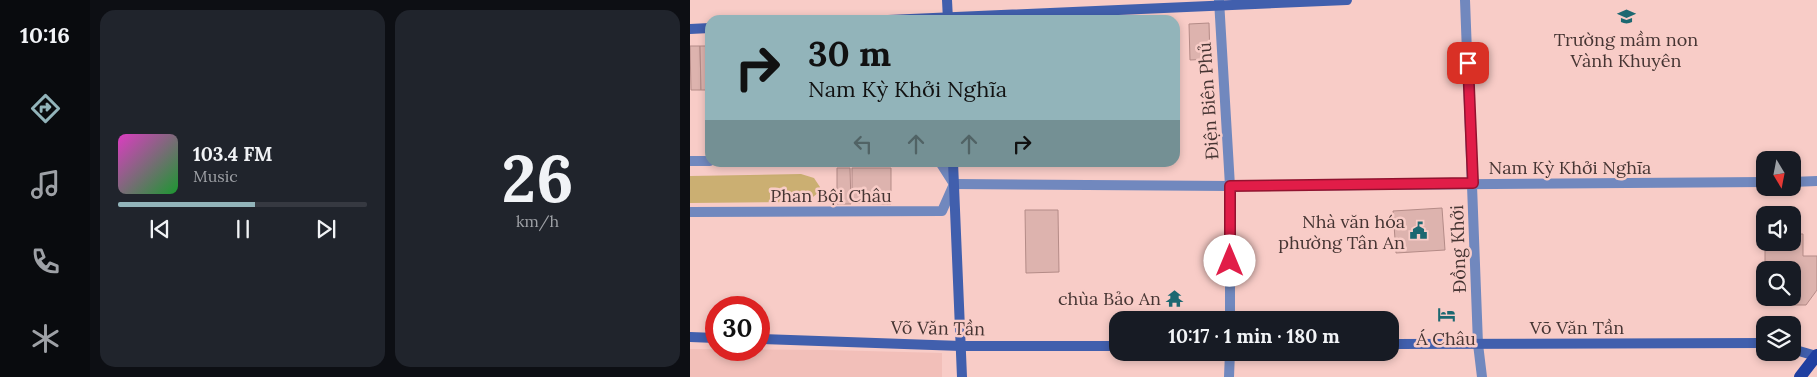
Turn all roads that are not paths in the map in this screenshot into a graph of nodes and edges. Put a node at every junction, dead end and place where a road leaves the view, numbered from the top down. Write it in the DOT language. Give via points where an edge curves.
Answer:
graph roads {
  1 [pos="947,0"];
  2 [pos="1347,0"];
  3 [pos="1465,0"];
  4 [pos="1219,3"];
  5 [pos="948,15"];
  6 [pos="1016,15"];
  7 [pos="690,28"];
  8 [pos="705,28"];
  9 [pos="690,161"];
  10 [pos="705,161"];
  11 [pos="943,167"];
  12 [pos="953,167"];
  13 [pos="1756,182"];
  14 [pos="1801,182"];
  15 [pos="1817,182"];
  16 [pos="1473,183"];
  17 [pos="954,184"];
  18 [pos="1230,186"];
  19 [pos="690,212"];
  20 [pos="1230,311"];
  21 [pos="690,337"];
  22 [pos="705,338"];
  23 [pos="770,339"];
  24 [pos="1756,342"];
  25 [pos="1399,344"];
  26 [pos="1478,344"];
  27 [pos="961,346"];
  28 [pos="1109,346"];
  29 [pos="1801,352"];
  30 [pos="1817,355"];
  31 [pos="1230,361"];
  32 [pos="962,377"];
  33 [pos="1229,377"];
  34 [pos="1482,377"];
  35 [pos="1800,377"];
  1 -- 5 [label="street"];
  2 -- 4 [label="street"];
  3 -- 16 [label="street, Đồng Khởi"];
  4 -- 6 [label="street"];
  4 -- 18 [label="street, Điện Biên Phủ"];
  7 -- 8 [label="street"];
  9 -- 10 [label="street"];
  11 -- 17 [label="street"];
  12 -- 17 [label="street"];
  13 -- 16 [label="street, Nam Kỳ Khởi Nghĩa"];
  14 -- 15 [label="street"];
  16 -- 18 [label="street, Nam Kỳ Khởi Nghĩa"];
  16 -- 26 [label="street, Đồng Khởi"];
  17 -- 18 [label="street, Nam Kỳ Khởi Nghĩa"];
  17 -- 19 [label="street, Phan Bội Châu" via="942,211"];
  17 -- 27 [label="street"];
  18 -- 20 [label="street, Điện Biên Phủ"];
  21 -- 22 [label="street"];
  23 -- 27 [label="street, Võ Văn Tần"];
  24 -- 26 [label="street, Võ Văn Tần"];
  25 -- 26 [label="street, Võ Văn Tần"];
  26 -- 34 [label="street, Đồng Khởi"];
  27 -- 28 [label="street, Võ Văn Tần"];
  27 -- 32 [label="street"];
  29 -- 30 [label="street"];
  30 -- 35 [label="main road"];
  31 -- 33 [label="street"];
}
